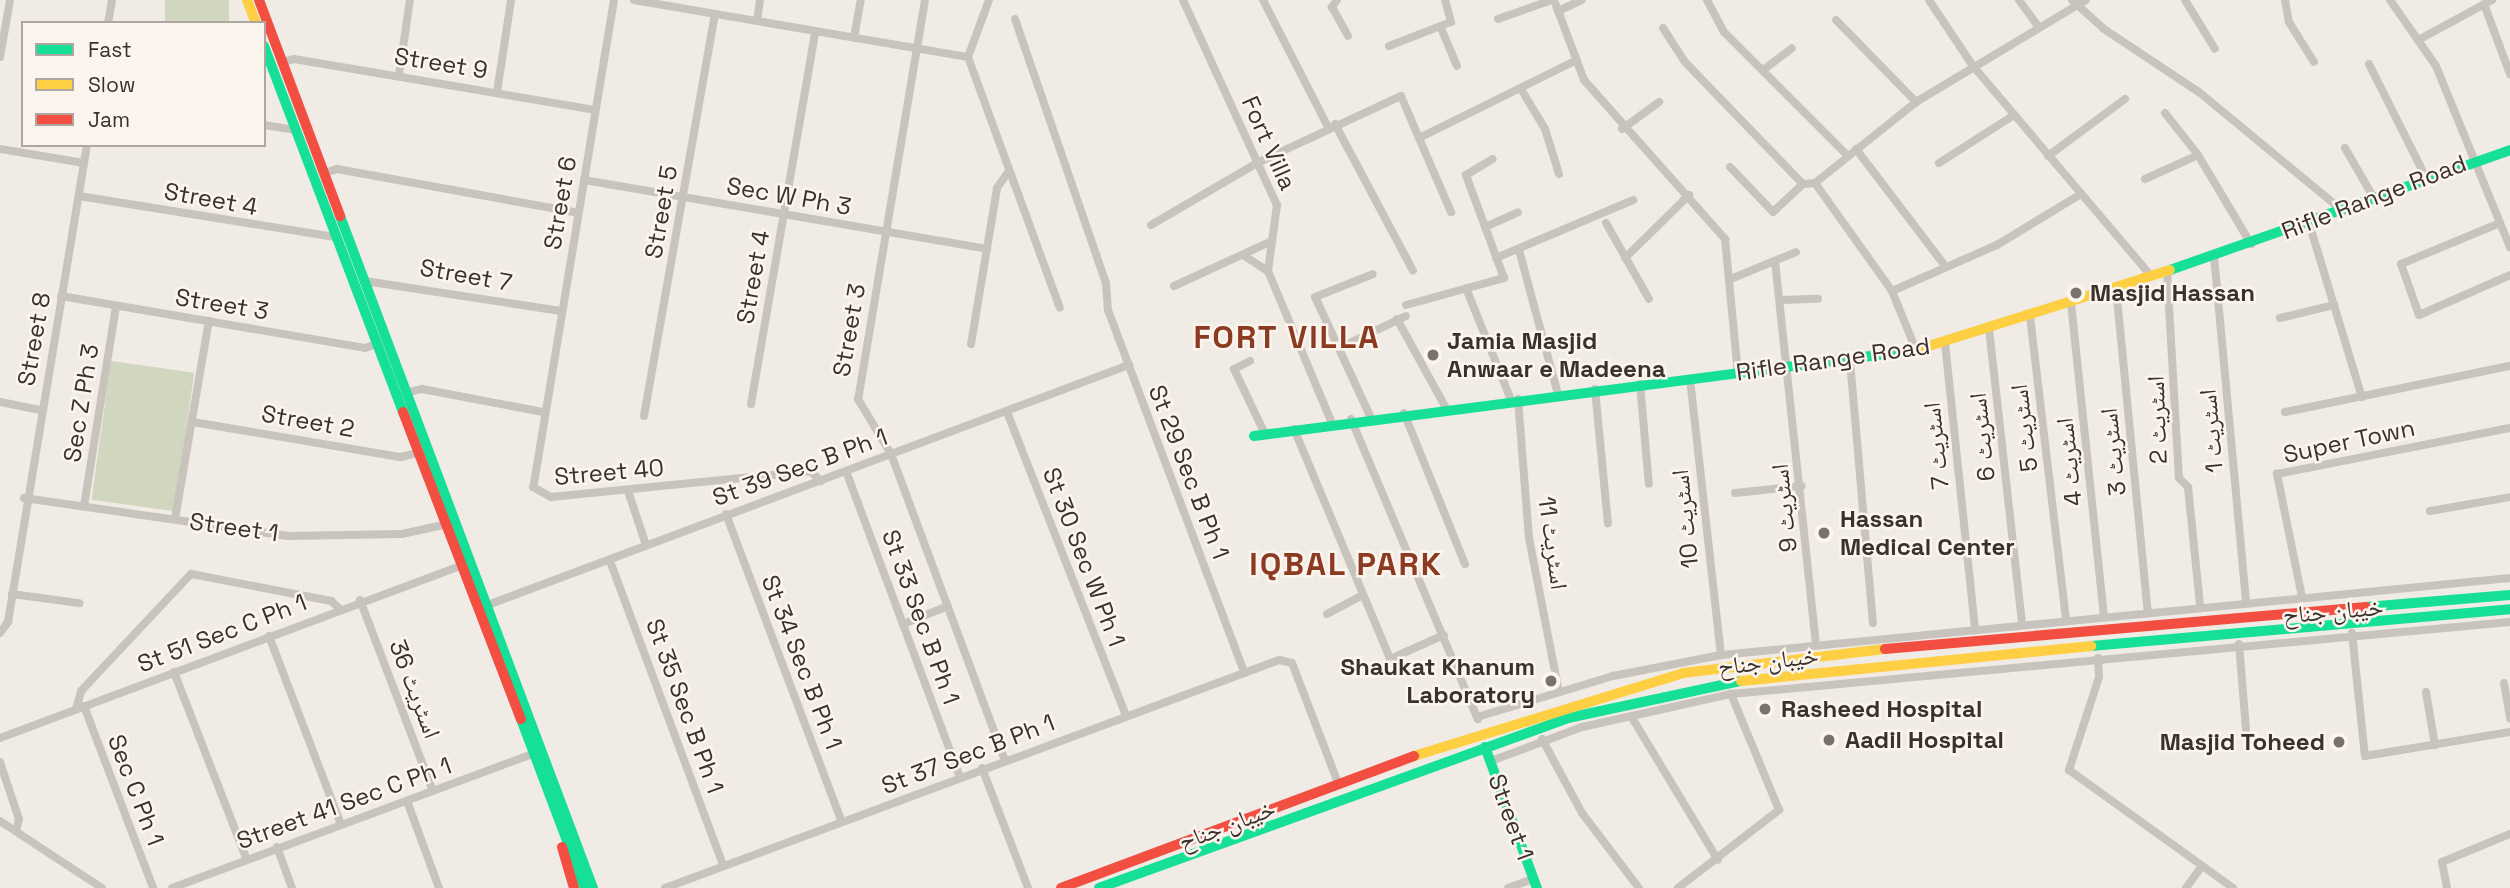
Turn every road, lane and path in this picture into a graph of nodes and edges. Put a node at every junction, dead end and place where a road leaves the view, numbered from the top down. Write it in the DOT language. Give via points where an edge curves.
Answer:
graph roads {
  1 [pos="10,0"];
  2 [pos="112,0"];
  3 [pos="247,0"];
  4 [pos="259,0"];
  5 [pos="410,0"];
  6 [pos="511,0"];
  7 [pos="614,0"];
  8 [pos="634,0"];
  9 [pos="761,0"];
  10 [pos="861,0"];
  11 [pos="925,0"];
  12 [pos="989,0"];
  13 [pos="1183,0"];
  14 [pos="1263,0"];
  15 [pos="1337,0"];
  16 [pos="1445,0"];
  17 [pos="1553,0"];
  18 [pos="1581,0"];
  19 [pos="1707,0"];
  20 [pos="1929,0"];
  21 [pos="2019,0"];
  22 [pos="2086,0"];
  23 [pos="2185,0"];
  24 [pos="2285,0"];
  25 [pos="2390,0"];
  26 [pos="654,1"];
  27 [pos="2073,2"];
  28 [pos="2488,2"];
  29 [pos="1558,11"];
  30 [pos="715,14"];
  31 [pos="1015,19"];
  32 [pos="1498,19"];
  33 [pos="1836,20"];
  34 [pos="108,21"];
  35 [pos="255,21"];
  36 [pos="757,21"];
  37 [pos="1441,28"];
  38 [pos="1663,28"];
  39 [pos="2039,28"];
  40 [pos="815,32"];
  41 [pos="1348,36"];
  42 [pos="854,38"];
  43 [pos="2420,39"];
  44 [pos="1389,46"];
  45 [pos="1792,48"];
  46 [pos="916,49"];
  47 [pos="2215,49"];
  48 [pos="266,51"];
  49 [pos="0,57"];
  50 [pos="968,57"];
  51 [pos="1577,60"];
  52 [pos="282,62"];
  53 [pos="2315,62"];
  54 [pos="2369,64"];
  55 [pos="1457,66"];
  56 [pos="1973,66"];
  57 [pos="1763,70"];
  58 [pos="2510,74"];
  59 [pos="399,75"];
  60 [pos="1521,89"];
  61 [pos="497,92"];
  62 [pos="2124,99"];
  63 [pos="1658,102"];
  64 [pos="1916,102"];
  65 [pos="594,110"];
  66 [pos="2165,113"];
  67 [pos="2014,115"];
  68 [pos="266,125"];
  69 [pos="1331,126"];
  70 [pos="1622,129"];
  71 [pos="295,130"];
  72 [pos="1419,138"];
  73 [pos="87,147"];
  74 [pos="2345,148"];
  75 [pos="0,149"];
  76 [pos="1856,149"];
  77 [pos="2510,150"];
  78 [pos="2198,155"];
  79 [pos="1848,156"];
  80 [pos="2048,156"];
  81 [pos="2475,158"];
  82 [pos="1493,159"];
  83 [pos="84,163"];
  84 [pos="1257,163"];
  85 [pos="1939,163"];
  86 [pos="1730,167"];
  87 [pos="1009,171"];
  88 [pos="324,173"];
  89 [pos="1559,174"];
  90 [pos="2426,178"];
  91 [pos="2145,179"];
  92 [pos="584,180"];
  93 [pos="1815,183"];
  94 [pos="1802,184"];
  95 [pos="2081,194"];
  96 [pos="1689,195"];
  97 [pos="79,196"];
  98 [pos="683,197"];
  99 [pos="1633,200"];
  100 [pos="2375,200"];
  101 [pos="2343,211"];
  102 [pos="1451,212"];
  103 [pos="1518,212"];
  104 [pos="578,213"];
  105 [pos="783,214"];
  106 [pos="1606,223"];
  107 [pos="2309,223"];
  108 [pos="2500,223"];
  109 [pos="1151,225"];
  110 [pos="1485,227"];
  111 [pos="885,232"];
  112 [pos="335,237"];
  113 [pos="1272,241"];
  114 [pos="2251,244"];
  115 [pos="2510,247"];
  116 [pos="987,249"];
  117 [pos="1519,250"];
  118 [pos="1796,252"];
  119 [pos="1243,255"];
  120 [pos="2214,256"];
  121 [pos="1496,258"];
  122 [pos="1625,258"];
  123 [pos="1775,261"];
  124 [pos="1946,267"];
  125 [pos="1268,271"];
  126 [pos="1413,271"];
  127 [pos="2167,271"];
  128 [pos="1373,274"];
  129 [pos="2510,275"];
  130 [pos="2151,276"];
  131 [pos="1733,278"];
  132 [pos="365,281"];
  133 [pos="1174,286"];
  134 [pos="1466,288"];
  135 [pos="2116,288"];
  136 [pos="1892,291"];
  137 [pos="61,296"];
  138 [pos="1649,299"];
  139 [pos="1818,299"];
  140 [pos="1783,300"];
  141 [pos="2071,303"];
  142 [pos="2334,304"];
  143 [pos="1406,305"];
  144 [pos="116,307"];
  145 [pos="1060,308"];
  146 [pos="561,311"];
  147 [pos="2030,317"];
  148 [pos="2280,318"];
  149 [pos="209,321"];
  150 [pos="1989,329"];
  151 [pos="1945,343"];
  152 [pos="376,344"];
  153 [pos="971,344"];
  154 [pos="1339,348"];
  155 [pos="1916,350"];
  156 [pos="1250,361"];
  157 [pos="1850,361"];
  158 [pos="1129,365"];
  159 [pos="2510,366"];
  160 [pos="1789,368"];
  161 [pos="1738,373"];
  162 [pos="1690,379"];
  163 [pos="1640,384"];
  164 [pos="1595,389"];
  165 [pos="405,393"];
  166 [pos="1558,395"];
  167 [pos="2362,397"];
  168 [pos="1514,400"];
  169 [pos="0,402"];
  170 [pos="751,404"];
  171 [pos="1446,408"];
  172 [pos="40,410"];
  173 [pos="544,412"];
  174 [pos="1007,412"];
  175 [pos="2285,412"];
  176 [pos="1404,413"];
  177 [pos="644,416"];
  178 [pos="1371,418"];
  179 [pos="1351,419"];
  180 [pos="193,422"];
  181 [pos="1332,423"];
  182 [pos="2510,428"];
  183 [pos="1294,429"];
  184 [pos="1259,435"];
  185 [pos="417,453"];
  186 [pos="891,454"];
  187 [pos="846,471"];
  188 [pos="821,481"];
  189 [pos="1648,484"];
  190 [pos="1801,486"];
  191 [pos="628,491"];
  192 [pos="1735,494"];
  193 [pos="2510,497"];
  194 [pos="24,498"];
  195 [pos="84,506"];
  196 [pos="2430,511"];
  197 [pos="726,514"];
  198 [pos="175,519"];
  199 [pos="1608,523"];
  200 [pos="443,525"];
  201 [pos="646,545"];
  202 [pos="610,561"];
  203 [pos="1465,564"];
  204 [pos="459,566"];
  205 [pos="2510,578"];
  206 [pos="12,594"];
  207 [pos="1362,595"];
  208 [pos="2510,595"];
  209 [pos="2302,597"];
  210 [pos="360,600"];
  211 [pos="2246,601"];
  212 [pos="79,603"];
  213 [pos="485,606"];
  214 [pos="948,606"];
  215 [pos="2200,606"];
  216 [pos="339,608"];
  217 [pos="2510,610"];
  218 [pos="2148,612"];
  219 [pos="1326,614"];
  220 [pos="2104,616"];
  221 [pos="2066,619"];
  222 [pos="2510,622"];
  223 [pos="1873,623"];
  224 [pos="903,624"];
  225 [pos="2022,625"];
  226 [pos="1975,630"];
  227 [pos="0,633"];
  228 [pos="2352,634"];
  229 [pos="269,635"];
  230 [pos="1444,635"];
  231 [pos="1816,643"];
  232 [pos="2239,644"];
  233 [pos="1721,655"];
  234 [pos="2098,658"];
  235 [pos="174,672"];
  236 [pos="1244,672"];
  237 [pos="2504,683"];
  238 [pos="1559,692"];
  239 [pos="2426,692"];
  240 [pos="1731,694"];
  241 [pos="80,707"];
  242 [pos="1126,715"];
  243 [pos="1631,716"];
  244 [pos="1478,717"];
  245 [pos="2510,718"];
  246 [pos="1483,730"];
  247 [pos="2246,730"];
  248 [pos="2510,732"];
  249 [pos="0,738"];
  250 [pos="1542,739"];
  251 [pos="2435,745"];
  252 [pos="1485,747"];
  253 [pos="529,755"];
  254 [pos="1005,760"];
  255 [pos="1491,761"];
  256 [pos="0,762"];
  257 [pos="982,768"];
  258 [pos="960,777"];
  259 [pos="1338,783"];
  260 [pos="433,791"];
  261 [pos="407,802"];
  262 [pos="0,821"];
  263 [pos="842,822"];
  264 [pos="341,825"];
  265 [pos="16,831"];
  266 [pos="2510,834"];
  267 [pos="561,837"];
  268 [pos="277,848"];
  269 [pos="246,858"];
  270 [pos="1718,860"];
  271 [pos="723,866"];
  272 [pos="2201,867"];
  273 [pos="1535,883"];
  274 [pos="196,884"];
  275 [pos="102,888"];
  276 [pos="153,888"];
  277 [pos="172,888"];
  278 [pos="292,888"];
  279 [pos="439,888"];
  280 [pos="574,888"];
  281 [pos="585,888"];
  282 [pos="593,888"];
  283 [pos="665,888"];
  284 [pos="1028,888"];
  285 [pos="1061,888"];
  286 [pos="1099,888"];
  287 [pos="1508,888"];
  288 [pos="1639,888"];
  289 [pos="1678,888"];
  290 [pos="2186,888"];
  291 [pos="2233,888"];
  292 [pos="2447,888"];
  1 -- 49 [label="street"];
  2 -- 34 [label="street"];
  3 -- 35 [label="main road"];
  4 -- 52 [label="main road"];
  5 -- 59 [label="street"];
  6 -- 61 [label="street"];
  7 -- 65 [label="street, Street 6"];
  8 -- 26 [label="street"];
  9 -- 36 [label="street"];
  10 -- 42 [label="street"];
  11 -- 46 [label="street, Street 3"];
  12 -- 50 [label="street"];
  13 -- 84 [label="street, Fort Villa"];
  14 -- 69 [label="street"];
  15 -- 41 [label="street" via="1332,7"];
  16 -- 37 [label="street" via="1451,22"];
  17 -- 29 [label="street"];
  17 -- 32 [label="street"];
  18 -- 29 [label="street"];
  19 -- 57 [label="street" via="1724,32"];
  20 -- 56 [label="street"];
  21 -- 39 [label="street"];
  22 -- 27 [label="street"];
  23 -- 47 [label="street"];
  24 -- 53 [label="street" via="2289,22"];
  25 -- 43 [label="street"];
  26 -- 30 [label="street"];
  27 -- 39 [label="street"];
  27 -- 101 [label="street" via="2199,92"];
  28 -- 43 [label="street"];
  28 -- 58 [label="street"];
  29 -- 51 [label="street"];
  30 -- 36 [label="street"];
  30 -- 98 [label="street, Street 5"];
  31 -- 158 [label="street, St 29 Sec B Ph 1"];
  33 -- 64 [label="street"];
  36 -- 40 [label="street"];
  37 -- 44 [label="street"];
  37 -- 55 [label="street"];
  38 -- 94 [label="street" via="1685,62"];
  39 -- 56 [label="street"];
  40 -- 42 [label="street"];
  40 -- 105 [label="street, Street 4"];
  42 -- 46 [label="street"];
  43 -- 81 [label="street"];
  45 -- 57 [label="street"];
  46 -- 50 [label="street"];
  46 -- 111 [label="street, Street 3"];
  48 -- 71 [label="main road"];
  50 -- 87 [label="street"];
  51 -- 60 [label="street"];
  51 -- 70 [label="street" via="1584,80"];
  52 -- 59 [label="street, Street 9"];
  52 -- 88 [label="main road"];
  54 -- 90 [label="street"];
  56 -- 64 [label="street"];
  56 -- 67 [label="street"];
  57 -- 79 [label="street"];
  59 -- 61 [label="street, Street 9"];
  60 -- 72 [label="street"];
  60 -- 89 [label="street" via="1545,129"];
  61 -- 65 [label="street, Street 9"];
  62 -- 80 [label="street"];
  63 -- 70 [label="street"];
  64 -- 76 [label="street"];
  65 -- 92 [label="street, Street 6"];
  66 -- 78 [label="street"];
  67 -- 80 [label="street"];
  67 -- 85 [label="street"];
  68 -- 71 [label="street"];
  69 -- 72 [label="street" via="1401,96"];
  69 -- 84 [label="street"];
  69 -- 126 [label="street"];
  70 -- 96 [label="street"];
  71 -- 112 [label="main road"];
  72 -- 102 [label="street"];
  73 -- 83 [label="street, Street 8"];
  74 -- 100 [label="street"];
  75 -- 83 [label="street"];
  76 -- 79 [label="street"];
  76 -- 124 [label="street"];
  77 -- 81 [label="main road, Rifle Range Road"];
  78 -- 91 [label="street"];
  78 -- 114 [label="street"];
  79 -- 93 [label="street"];
  80 -- 95 [label="street"];
  81 -- 90 [label="main road, Rifle Range Road"];
  81 -- 108 [label="street"];
  82 -- 110 [label="street" via="1466,175"];
  83 -- 97 [label="street, Street 8"];
  84 -- 109 [label="street"];
  84 -- 113 [label="street, Fort Villa" via="1277,205"];
  86 -- 94 [label="street" via="1773,212"];
  87 -- 116 [label="street" via="997,188"];
  87 -- 145 [label="street"];
  88 -- 104 [label="street" via="337,169"];
  88 -- 132 [label="main road"];
  90 -- 100 [label="main road, Rifle Range Road"];
  92 -- 98 [label="street, Sec W Ph 3"];
  92 -- 104 [label="street, Street 6"];
  93 -- 94 [label="street"];
  93 -- 136 [label="street"];
  95 -- 124 [label="street"];
  95 -- 130 [label="street"];
  96 -- 122 [label="street"];
  96 -- 131 [label="street" via="1725,239"];
  97 -- 112 [label="street, Street 4"];
  97 -- 137 [label="street, Street 8"];
  98 -- 105 [label="street, Sec W Ph 3"];
  98 -- 177 [label="street, Street 5"];
  99 -- 117 [label="street"];
  100 -- 101 [label="main road, Rifle Range Road"];
  101 -- 107 [label="main road, Rifle Range Road"];
  103 -- 110 [label="street"];
  104 -- 146 [label="street, Street 6"];
  105 -- 111 [label="street, Sec W Ph 3"];
  105 -- 170 [label="street, Street 4"];
  106 -- 122 [label="street"];
  107 -- 114 [label="main road, Rifle Range Road"];
  107 -- 142 [label="street"];
  108 -- 115 [label="street"];
  108 -- 129 [label="street" via="2401,264 2419,315"];
  110 -- 121 [label="street"];
  111 -- 116 [label="street, Sec W Ph 3"];
  111 -- 186 [label="street, Street 3" via="858,393 863,413"];
  112 -- 152 [label="main road"];
  113 -- 119 [label="street"];
  113 -- 125 [label="street, Fort Villa"];
  114 -- 120 [label="main road, Rifle Range Road"];
  116 -- 153 [label="street"];
  117 -- 121 [label="street"];
  117 -- 166 [label="street"];
  118 -- 123 [label="street"];
  119 -- 125 [label="street"];
  119 -- 133 [label="street"];
  120 -- 127 [label="main road, Rifle Range Road"];
  120 -- 211 [label="street, اسٹریٹ 1"];
  121 -- 134 [label="street" via="1504,278"];
  122 -- 138 [label="street"];
  123 -- 131 [label="street"];
  123 -- 140 [label="street, اسٹریٹ 9"];
  124 -- 136 [label="street"];
  125 -- 181 [label="street"];
  127 -- 130 [label="main road, Rifle Range Road"];
  127 -- 215 [label="street, اسٹریٹ 2" via="2179,478 2188,487"];
  128 -- 154 [label="street" via="1315,297"];
  130 -- 135 [label="main road, Rifle Range Road"];
  131 -- 161 [label="street"];
  132 -- 146 [label="street, Street 7"];
  132 -- 165 [label="main road"];
  134 -- 143 [label="street"];
  134 -- 168 [label="street, اسٹریٹ 11"];
  135 -- 141 [label="main road, Rifle Range Road"];
  135 -- 218 [label="street, اسٹریٹ 3"];
  136 -- 155 [label="street"];
  137 -- 144 [label="street, Street 3"];
  137 -- 172 [label="street, Street 8"];
  139 -- 140 [label="street"];
  140 -- 160 [label="street, اسٹریٹ 9"];
  141 -- 147 [label="main road, Rifle Range Road"];
  141 -- 220 [label="street, اسٹریٹ 4"];
  142 -- 148 [label="street"];
  142 -- 167 [label="street"];
  144 -- 149 [label="street, Street 3"];
  144 -- 195 [label="street, Sec Z Ph 3"];
  146 -- 173 [label="street, Street 6"];
  147 -- 150 [label="main road, Rifle Range Road"];
  147 -- 221 [label="street, اسٹریٹ 5"];
  149 -- 152 [label="street, Street 3" via="365,348"];
  149 -- 180 [label="street"];
  150 -- 151 [label="main road, Rifle Range Road"];
  150 -- 225 [label="street, اسٹریٹ 6"];
  151 -- 155 [label="main road, Rifle Range Road"];
  151 -- 226 [label="street, اسٹریٹ 7"];
  152 -- 185 [label="main road"];
  154 -- 171 [label="street" via="1402,318"];
  154 -- 178 [label="street"];
  155 -- 157 [label="main road, Rifle Range Road"];
  156 -- 184 [label="street" via="1234,369"];
  157 -- 160 [label="main road, Rifle Range Road"];
  157 -- 223 [label="street"];
  158 -- 174 [label="street, St 39 Sec B Ph 1"];
  158 -- 236 [label="street, St 29 Sec B Ph 1"];
  159 -- 167 [label="street"];
  160 -- 161 [label="main road, Rifle Range Road"];
  160 -- 190 [label="street, اسٹریٹ 9"];
  161 -- 162 [label="main road, Rifle Range Road"];
  162 -- 163 [label="main road, Rifle Range Road"];
  162 -- 233 [label="street, اسٹریٹ 10"];
  163 -- 164 [label="main road, Rifle Range Road"];
  163 -- 189 [label="street"];
  164 -- 166 [label="main road, Rifle Range Road"];
  164 -- 199 [label="street"];
  165 -- 173 [label="street" via="422,389"];
  165 -- 213 [label="main road"];
  166 -- 168 [label="main road, Rifle Range Road"];
  167 -- 175 [label="street"];
  168 -- 171 [label="main road, Rifle Range Road"];
  168 -- 238 [label="street, اسٹریٹ 11" via="1529,538"];
  169 -- 172 [label="street"];
  171 -- 176 [label="main road, Rifle Range Road"];
  172 -- 194 [label="street, Street 8"];
  173 -- 191 [label="street, Street 40" via="532,482 537,494"];
  174 -- 186 [label="street, St 39 Sec B Ph 1"];
  174 -- 242 [label="street, St 30 Sec W Ph 1"];
  176 -- 178 [label="main road, Rifle Range Road"];
  176 -- 203 [label="street"];
  178 -- 179 [label="main road, Rifle Range Road"];
  179 -- 181 [label="main road, Rifle Range Road"];
  179 -- 230 [label="street"];
  180 -- 185 [label="street, Street 2" via="401,457"];
  180 -- 198 [label="street"];
  181 -- 183 [label="main road, Rifle Range Road"];
  182 -- 209 [label="street, Super Town" via="2277,474"];
  183 -- 184 [label="main road, Rifle Range Road"];
  183 -- 207 [label="street"];
  185 -- 200 [label="main road"];
  186 -- 187 [label="street, St 39 Sec B Ph 1"];
  186 -- 214 [label="street, Street 3"];
  187 -- 188 [label="street, St 39 Sec B Ph 1"];
  187 -- 224 [label="street, St 33 Sec B Ph 1"];
  188 -- 191 [label="street, Street 40" via="816,473 797,471"];
  188 -- 197 [label="street, St 39 Sec B Ph 1"];
  190 -- 192 [label="street"];
  190 -- 231 [label="street, اسٹریٹ 9"];
  191 -- 201 [label="street"];
  193 -- 196 [label="street"];
  194 -- 195 [label="street, Street 1"];
  194 -- 206 [label="street, Street 8"];
  195 -- 198 [label="street, Street 1"];
  197 -- 201 [label="street, St 39 Sec B Ph 1"];
  197 -- 263 [label="street, St 34 Sec B Ph 1"];
  198 -- 200 [label="street, Street 1" via="288,536 402,534"];
  200 -- 204 [label="main road"];
  201 -- 202 [label="street, St 39 Sec B Ph 1"];
  202 -- 213 [label="street, St 39 Sec B Ph 1"];
  202 -- 271 [label="street, St 35 Sec B Ph 1"];
  204 -- 210 [label="street, St 51 Sec C Ph 1"];
  204 -- 253 [label="main road"];
  205 -- 209 [label="street"];
  206 -- 212 [label="street"];
  206 -- 227 [label="street, Street 8" via="8,622"];
  207 -- 219 [label="street"];
  207 -- 230 [label="street" via="1390,659"];
  208 -- 246 [label="main road, خیبان جناح" via="1736,663 1615,689"];
  209 -- 211 [label="street"];
  210 -- 216 [label="street, St 51 Sec C Ph 1"];
  210 -- 260 [label="street, اسٹریٹ 36"];
  211 -- 215 [label="street"];
  213 -- 282 [label="main road"];
  214 -- 224 [label="street"];
  214 -- 254 [label="street, Street 3"];
  215 -- 218 [label="street"];
  216 -- 229 [label="street, St 51 Sec C Ph 1"];
  216 -- 241 [label="street" via="331,601 191,574 81,691"];
  217 -- 252 [label="main road, خیبان جناح" via="1757,676 1609,707"];
  218 -- 220 [label="street"];
  220 -- 221 [label="street"];
  221 -- 225 [label="street"];
  222 -- 228 [label="street"];
  224 -- 258 [label="street, St 33 Sec B Ph 1"];
  225 -- 226 [label="street"];
  226 -- 231 [label="street"];
  228 -- 232 [label="street"];
  228 -- 251 [label="street" via="2365,756"];
  229 -- 235 [label="street, St 51 Sec C Ph 1"];
  229 -- 264 [label="street"];
  230 -- 244 [label="street"];
  231 -- 233 [label="street"];
  232 -- 234 [label="street"];
  232 -- 247 [label="street"];
  233 -- 238 [label="street"];
  234 -- 240 [label="street"];
  234 -- 272 [label="street" via="2099,677 2069,770"];
  235 -- 241 [label="street, St 51 Sec C Ph 1"];
  235 -- 269 [label="street"];
  236 -- 242 [label="street, St 37 Sec B Ph 1"];
  236 -- 259 [label="street, St 37 Sec B Ph 1" via="1286,659"];
  237 -- 245 [label="street"];
  238 -- 244 [label="street"];
  239 -- 251 [label="street"];
  240 -- 243 [label="street"];
  240 -- 270 [label="street" via="1779,810"];
  241 -- 249 [label="street, St 51 Sec C Ph 1"];
  241 -- 276 [label="street, Sec C Ph 1"];
  242 -- 254 [label="street, St 37 Sec B Ph 1"];
  243 -- 250 [label="street"];
  243 -- 270 [label="street"];
  244 -- 246 [label="street"];
  246 -- 259 [label="main road, خیبان جناح"];
  248 -- 251 [label="street"];
  250 -- 255 [label="street"];
  250 -- 288 [label="street" via="1582,813"];
  252 -- 255 [label="main road, Street 1"];
  252 -- 286 [label="main road, خیبان جناح"];
  253 -- 260 [label="street, Street 41 Sec C Ph 1"];
  253 -- 267 [label="main road"];
  254 -- 257 [label="street, St 37 Sec B Ph 1"];
  255 -- 273 [label="main road, Street 1"];
  256 -- 265 [label="street" via="19,819"];
  257 -- 258 [label="street, St 37 Sec B Ph 1"];
  257 -- 284 [label="street"];
  258 -- 263 [label="street, St 37 Sec B Ph 1"];
  259 -- 285 [label="main road, خیبان جناح"];
  260 -- 261 [label="street, Street 41 Sec C Ph 1"];
  261 -- 264 [label="street, Street 41 Sec C Ph 1"];
  261 -- 279 [label="street"];
  262 -- 265 [label="street"];
  263 -- 271 [label="street, St 37 Sec B Ph 1"];
  264 -- 268 [label="street, Street 41 Sec C Ph 1"];
  265 -- 275 [label="street"];
  266 -- 292 [label="street" via="2442,862"];
  267 -- 280 [label="main road"];
  267 -- 281 [label="main road"];
  268 -- 269 [label="street, Street 41 Sec C Ph 1"];
  268 -- 278 [label="street"];
  269 -- 274 [label="street, Street 41 Sec C Ph 1"];
  270 -- 289 [label="street"];
  271 -- 283 [label="street, St 37 Sec B Ph 1"];
  272 -- 290 [label="street"];
  272 -- 291 [label="street"];
  273 -- 287 [label="street"];
  274 -- 277 [label="street, Street 41 Sec C Ph 1"];
}
